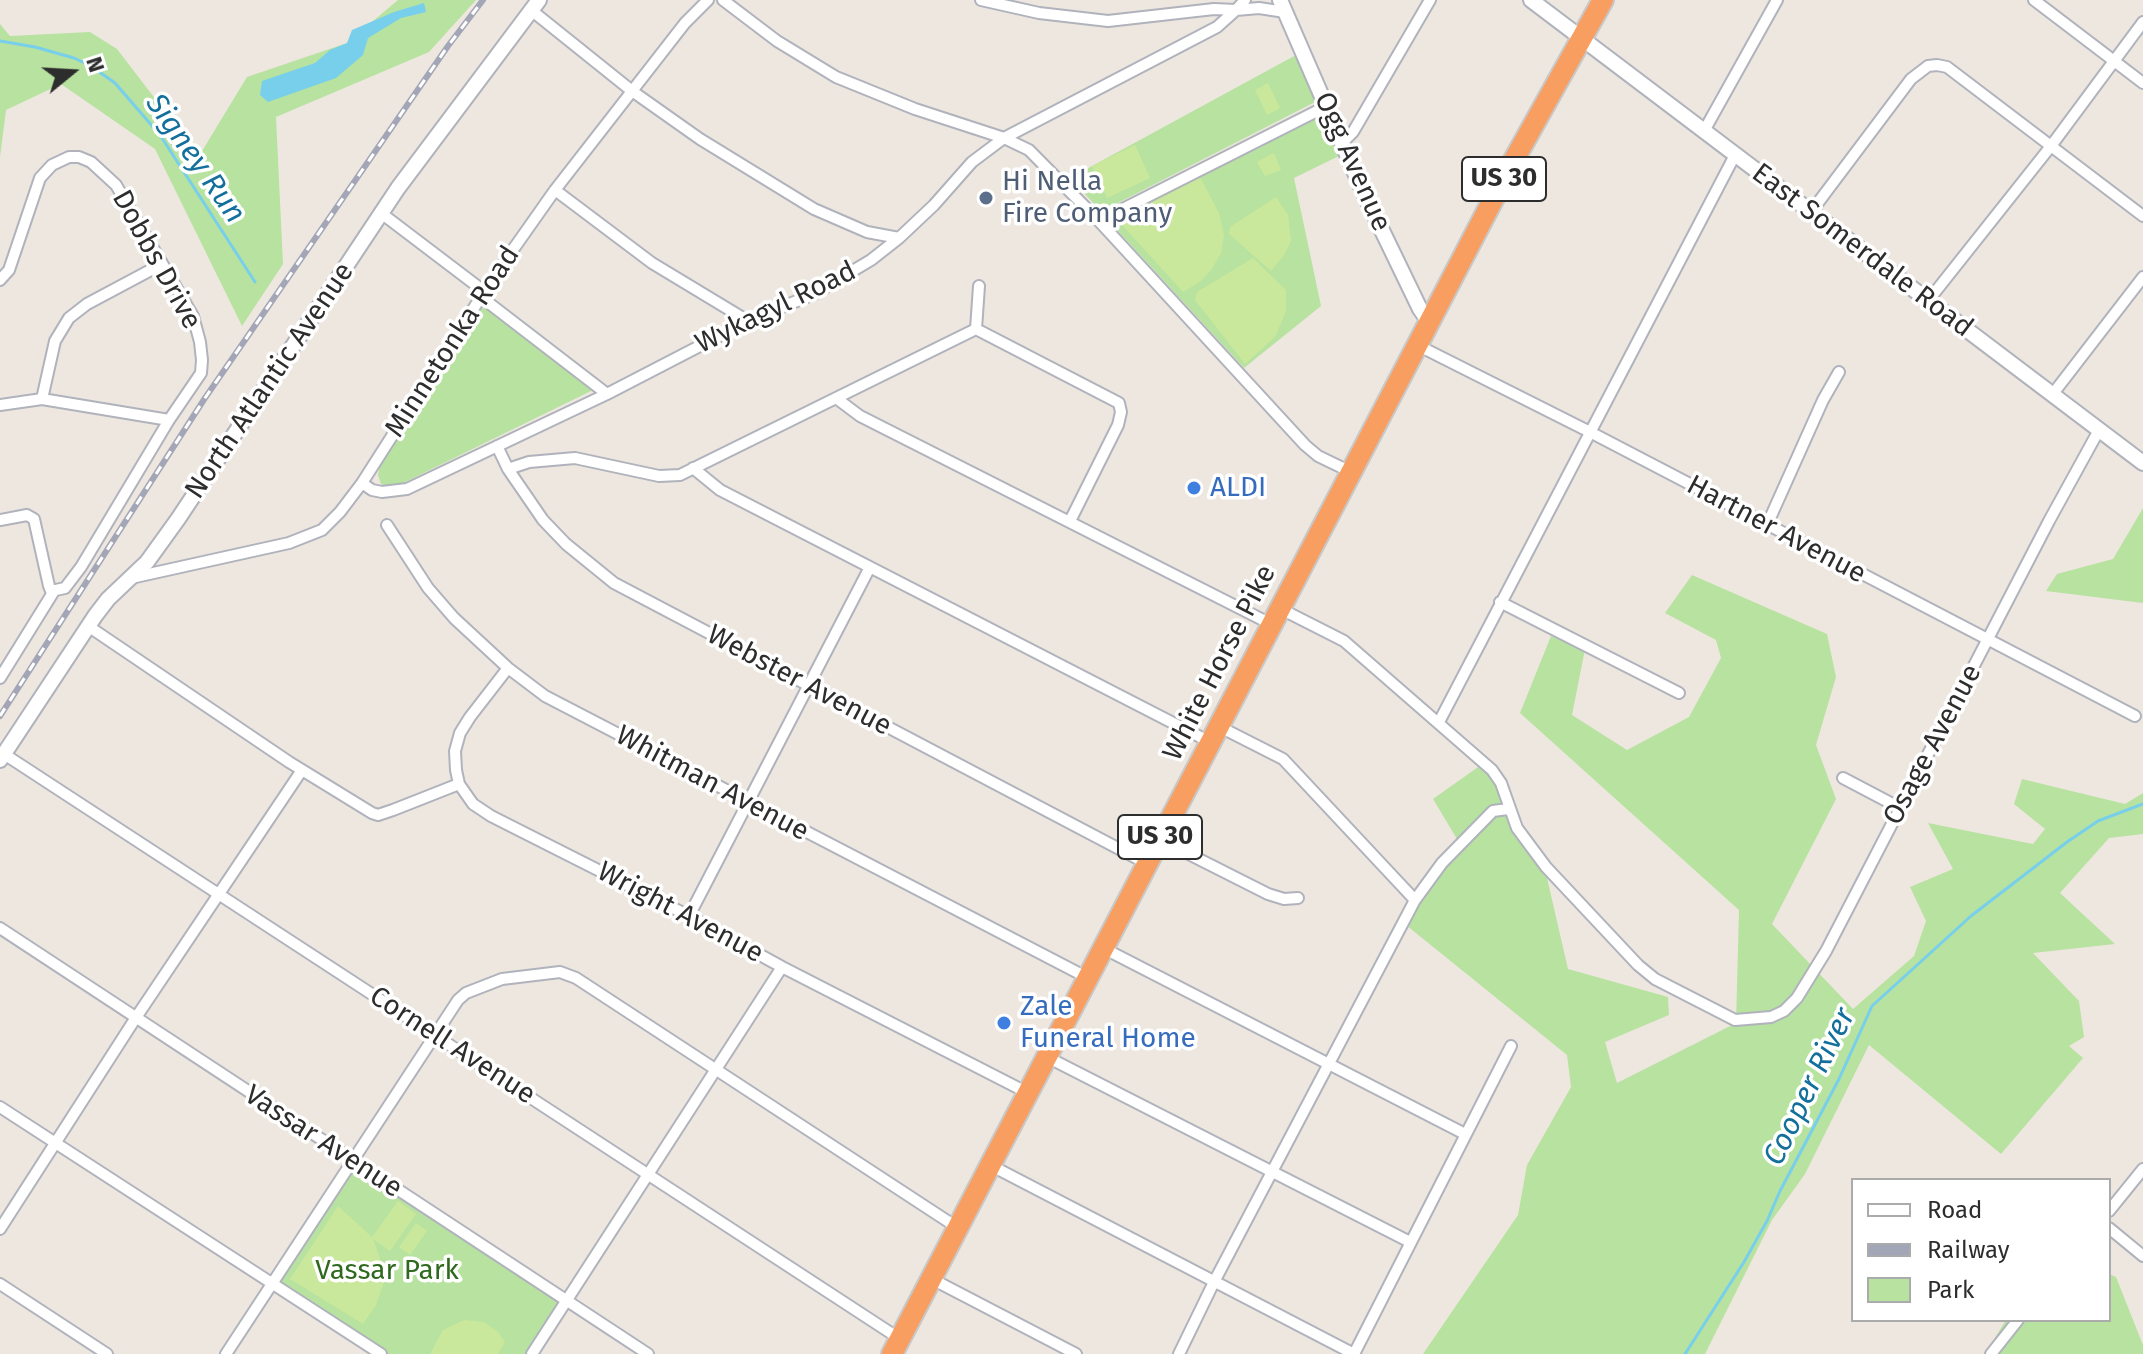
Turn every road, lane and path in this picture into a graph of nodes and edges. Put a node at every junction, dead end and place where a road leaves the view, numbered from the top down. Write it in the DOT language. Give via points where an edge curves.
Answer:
graph roads {
  1 [pos="708,0"];
  2 [pos="723,0"];
  3 [pos="982,0"];
  4 [pos="1245,0"];
  5 [pos="1430,0"];
  6 [pos="1531,0"];
  7 [pos="1603,0"];
  8 [pos="1777,0"];
  9 [pos="2034,0"];
  10 [pos="535,5"];
  11 [pos="1282,6"];
  12 [pos="1236,10"];
  13 [pos="2143,22"];
  14 [pos="1582,38"];
  15 [pos="2114,61"];
  16 [pos="2143,83"];
  17 [pos="632,91"];
  18 [pos="1327,106"];
  19 [pos="1704,131"];
  20 [pos="1004,138"];
  21 [pos="1341,144"];
  22 [pos="2051,146"];
  23 [pos="1735,155"];
  24 [pos="555,190"];
  25 [pos="1811,212"];
  26 [pos="381,213"];
  27 [pos="2143,216"];
  28 [pos="1099,221"];
  29 [pos="899,238"];
  30 [pos="162,264"];
  31 [pos="2143,277"];
  32 [pos="0,280"];
  33 [pos="979,286"];
  34 [pos="483,294"];
  35 [pos="1928,301"];
  36 [pos="748,321"];
  37 [pos="1429,322"];
  38 [pos="976,329"];
  39 [pos="1417,345"];
  40 [pos="1839,372"];
  41 [pos="607,394"];
  42 [pos="2052,395"];
  43 [pos="836,398"];
  44 [pos="42,399"];
  45 [pos="0,405"];
  46 [pos="169,420"];
  47 [pos="2099,430"];
  48 [pos="1590,432"];
  49 [pos="497,446"];
  50 [pos="2143,463"];
  51 [pos="693,468"];
  52 [pos="508,469"];
  53 [pos="1351,472"];
  54 [pos="362,483"];
  55 [pos="0,520"];
  56 [pos="1070,521"];
  57 [pos="387,525"];
  58 [pos="1767,525"];
  59 [pos="158,547"];
  60 [pos="169,569"];
  61 [pos="869,569"];
  62 [pos="131,578"];
  63 [pos="57,590"];
  64 [pos="1500,602"];
  65 [pos="1275,616"];
  66 [pos="88,626"];
  67 [pos="1988,640"];
  68 [pos="508,668"];
  69 [pos="0,678"];
  70 [pos="810,686"];
  71 [pos="1679,693"];
  72 [pos="2135,716"];
  73 [pos="1439,722"];
  74 [pos="1214,734"];
  75 [pos="2,757"];
  76 [pos="302,770"];
  77 [pos="1843,778"];
  78 [pos="459,784"];
  79 [pos="747,803"];
  80 [pos="1900,808"];
  81 [pos="1508,809"];
  82 [pos="1159,839"];
  83 [pos="1146,863"];
  84 [pos="218,894"];
  85 [pos="1298,898"];
  86 [pos="1415,900"];
  87 [pos="689,916"];
  88 [pos="0,928"];
  89 [pos="1103,948"];
  90 [pos="782,967"];
  91 [pos="1088,978"];
  92 [pos="135,1019"];
  93 [pos="434,1035"];
  94 [pos="1511,1046"];
  95 [pos="1047,1057"];
  96 [pos="1328,1063"];
  97 [pos="715,1069"];
  98 [pos="1028,1093"];
  99 [pos="0,1107"];
  100 [pos="1465,1134"];
  101 [pos="55,1144"];
  102 [pos="351,1160"];
  103 [pos="990,1165"];
  104 [pos="2143,1169"];
  105 [pos="1271,1172"];
  106 [pos="648,1174"];
  107 [pos="2111,1209"];
  108 [pos="958,1228"];
  109 [pos="0,1229"];
  110 [pos="2111,1230"];
  111 [pos="1410,1242"];
  112 [pos="2143,1256"];
  113 [pos="930,1278"];
  114 [pos="1214,1282"];
  115 [pos="0,1284"];
  116 [pos="272,1284"];
  117 [pos="566,1301"];
  118 [pos="2016,1322"];
  119 [pos="896,1346"];
  120 [pos="107,1354"];
  121 [pos="226,1354"];
  122 [pos="381,1354"];
  123 [pos="532,1354"];
  124 [pos="648,1354"];
  125 [pos="1076,1354"];
  126 [pos="1179,1354"];
  127 [pos="1354,1354"];
  128 [pos="1991,1354"];
  1 -- 17 [label="street, Minnetonka Road"];
  2 -- 20 [label="street" via="836,77"];
  3 -- 12 [label="street" via="1108,21"];
  4 -- 12 [label="street, Wykagyl Road"];
  5 -- 21 [label="street"];
  6 -- 14 [label="street, East Somerdale Road"];
  7 -- 14 [label="highway, White Horse Pike / US 30"];
  8 -- 19 [label="street"];
  9 -- 15 [label="street"];
  10 -- 17 [label="street"];
  10 -- 26 [label="street, North Atlantic Avenue"];
  11 -- 12 [label="street"];
  11 -- 18 [label="street, Ogg Avenue"];
  12 -- 20 [label="street, Wykagyl Road" via="1217,27"];
  13 -- 15 [label="street"];
  14 -- 19 [label="street, East Somerdale Road"];
  14 -- 37 [label="highway, White Horse Pike / US 30"];
  15 -- 16 [label="street"];
  15 -- 22 [label="street"];
  17 -- 24 [label="street, Minnetonka Road"];
  17 -- 29 [label="street" via="814,209 867,232"];
  18 -- 21 [label="street, Ogg Avenue"];
  18 -- 28 [label="street"];
  19 -- 23 [label="street, East Somerdale Road"];
  20 -- 28 [label="street" via="1029,150"];
  20 -- 29 [label="street, Wykagyl Road" via="972,162"];
  21 -- 37 [label="street, Ogg Avenue"];
  22 -- 25 [label="street" via="1947,67 1932,66 1911,79"];
  22 -- 27 [label="street"];
  22 -- 35 [label="street"];
  23 -- 25 [label="street, East Somerdale Road"];
  23 -- 48 [label="street"];
  24 -- 34 [label="street, Minnetonka Road"];
  24 -- 36 [label="street" via="652,263"];
  25 -- 35 [label="street, East Somerdale Road"];
  26 -- 34 [label="street"];
  26 -- 59 [label="street, North Atlantic Avenue"];
  28 -- 53 [label="street" via="1305,445"];
  29 -- 36 [label="street, Wykagyl Road" via="814,294"];
  30 -- 32 [label="street, Dobbs Drive" via="116,185 91,162 69,157 40,178 9,270"];
  30 -- 44 [label="street" via="69,318 55,341"];
  30 -- 46 [label="street, Dobbs Drive" via="193,316 202,360 201,373"];
  31 -- 42 [label="street"];
  33 -- 38 [label="street"];
  34 -- 41 [label="street"];
  34 -- 54 [label="street, Minnetonka Road"];
  35 -- 42 [label="street, East Somerdale Road"];
  36 -- 41 [label="street, Wykagyl Road"];
  37 -- 39 [label="highway, White Horse Pike / US 30"];
  38 -- 43 [label="street"];
  38 -- 56 [label="street" via="1119,403 1118,425"];
  39 -- 48 [label="street, Hartner Avenue"];
  39 -- 53 [label="highway, White Horse Pike / US 30"];
  40 -- 58 [label="street"];
  41 -- 49 [label="street, Wykagyl Road"];
  42 -- 47 [label="street, East Somerdale Road"];
  43 -- 51 [label="street"];
  43 -- 56 [label="street" via="860,416"];
  44 -- 45 [label="street"];
  44 -- 46 [label="street"];
  46 -- 63 [label="street, Dobbs Drive" via="81,567 65,588"];
  47 -- 50 [label="street, East Somerdale Road"];
  47 -- 67 [label="street, Osage Avenue"];
  48 -- 58 [label="street, Hartner Avenue"];
  48 -- 64 [label="street"];
  49 -- 52 [label="street, Webster Avenue"];
  49 -- 54 [label="street, Wykagyl Road" via="394,492 372,490"];
  51 -- 52 [label="street" via="659,476 563,458"];
  51 -- 61 [label="street" via="720,490"];
  52 -- 70 [label="street, Webster Avenue" via="543,520 600,573"];
  53 -- 65 [label="highway, White Horse Pike / US 30"];
  54 -- 60 [label="street, Minnetonka Road" via="340,512 309,537"];
  55 -- 63 [label="street" via="27,515 34,519 49,586"];
  56 -- 65 [label="street"];
  57 -- 68 [label="street, Whitman Avenue" via="428,588"];
  58 -- 67 [label="street, Hartner Avenue"];
  59 -- 60 [label="street"];
  59 -- 62 [label="street, North Atlantic Avenue"];
  60 -- 62 [label="street, Minnetonka Road"];
  61 -- 70 [label="street"];
  61 -- 74 [label="street"];
  62 -- 66 [label="street, North Atlantic Avenue"];
  63 -- 69 [label="street, Dobbs Drive"];
  64 -- 71 [label="street"];
  64 -- 73 [label="street"];
  65 -- 73 [label="street" via="1344,641"];
  65 -- 74 [label="highway, White Horse Pike / US 30"];
  66 -- 75 [label="street, North Atlantic Avenue"];
  66 -- 76 [label="street"];
  67 -- 72 [label="street, Hartner Avenue"];
  67 -- 80 [label="street, Osage Avenue"];
  68 -- 78 [label="street" via="460,733 455,751"];
  68 -- 79 [label="street, Whitman Avenue" via="545,696"];
  70 -- 79 [label="street"];
  70 -- 83 [label="street, Webster Avenue"];
  73 -- 81 [label="street" via="1492,770"];
  74 -- 82 [label="highway, White Horse Pike / US 30"];
  74 -- 86 [label="street" via="1283,759"];
  75 -- 84 [label="street, Cornell Avenue"];
  76 -- 78 [label="street" via="378,815"];
  76 -- 84 [label="street"];
  77 -- 80 [label="street"];
  78 -- 87 [label="street, Wright Avenue" via="473,804 491,816"];
  79 -- 87 [label="street"];
  79 -- 91 [label="street, Whitman Avenue"];
  80 -- 81 [label="street, Osage Avenue" via="1797,998 1771,1017 1735,1020 1638,965 1546,867"];
  81 -- 86 [label="street" via="1493,811 1442,863"];
  82 -- 83 [label="highway, White Horse Pike / US 30"];
  82 -- 85 [label="street" via="1268,894"];
  83 -- 89 [label="highway, White Horse Pike / US 30"];
  84 -- 92 [label="street"];
  84 -- 93 [label="street, Cornell Avenue"];
  86 -- 96 [label="street"];
  87 -- 90 [label="street, Wright Avenue"];
  88 -- 92 [label="street, Vassar Avenue"];
  89 -- 91 [label="highway, White Horse Pike / US 30"];
  89 -- 96 [label="street"];
  90 -- 97 [label="street"];
  90 -- 98 [label="street, Wright Avenue"];
  91 -- 95 [label="highway, White Horse Pike / US 30"];
  92 -- 101 [label="street"];
  92 -- 102 [label="street, Vassar Avenue"];
  93 -- 97 [label="street" via="466,993 502,979 560,972"];
  93 -- 102 [label="street"];
  93 -- 106 [label="street, Cornell Avenue"];
  94 -- 100 [label="street"];
  95 -- 98 [label="highway, White Horse Pike / US 30"];
  95 -- 105 [label="street"];
  96 -- 100 [label="street"];
  96 -- 105 [label="street"];
  97 -- 106 [label="street"];
  97 -- 108 [label="street"];
  98 -- 103 [label="highway, White Horse Pike / US 30"];
  99 -- 101 [label="street"];
  100 -- 111 [label="street"];
  101 -- 109 [label="street"];
  101 -- 116 [label="street"];
  102 -- 116 [label="street"];
  102 -- 117 [label="street, Vassar Avenue"];
  103 -- 108 [label="highway, White Horse Pike / US 30"];
  103 -- 114 [label="street"];
  104 -- 107 [label="street"];
  105 -- 111 [label="street"];
  105 -- 114 [label="street"];
  106 -- 117 [label="street"];
  106 -- 119 [label="street, Cornell Avenue"];
  108 -- 113 [label="highway, White Horse Pike / US 30"];
  110 -- 112 [label="street"];
  111 -- 127 [label="street"];
  113 -- 119 [label="highway, White Horse Pike / US 30"];
  113 -- 125 [label="street"];
  114 -- 126 [label="street"];
  114 -- 127 [label="street"];
  115 -- 120 [label="street"];
  116 -- 121 [label="street"];
  116 -- 122 [label="street"];
  117 -- 123 [label="street"];
  117 -- 124 [label="street, Vassar Avenue"];
  118 -- 128 [label="street"];
}
